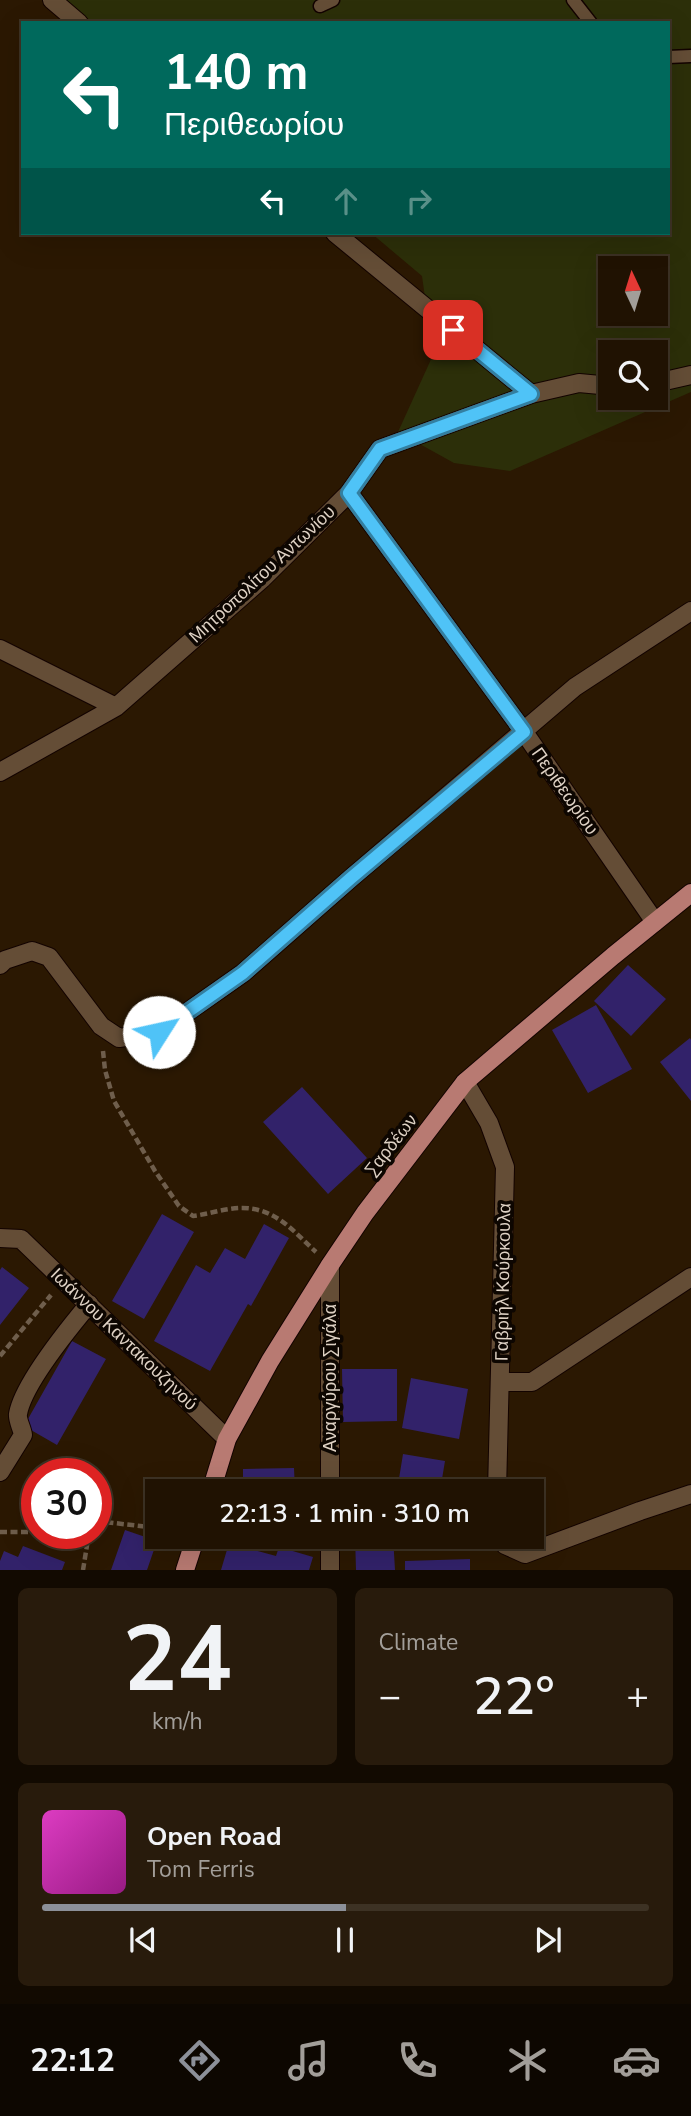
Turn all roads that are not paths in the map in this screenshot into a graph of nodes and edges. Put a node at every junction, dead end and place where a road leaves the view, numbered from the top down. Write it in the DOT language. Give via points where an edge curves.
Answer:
graph roads {
  1 [pos="52,0"];
  2 [pos="333,0"];
  3 [pos="573,0"];
  4 [pos="320,6"];
  5 [pos="77,21"];
  6 [pos="589,21"];
  7 [pos="691,56"];
  8 [pos="670,57"];
  9 [pos="337,235"];
  10 [pos="691,375"];
  11 [pos="668,380"];
  12 [pos="598,385"];
  13 [pos="531,394"];
  14 [pos="349,493"];
  15 [pos="691,611"];
  16 [pos="0,649"];
  17 [pos="116,707"];
  18 [pos="524,732"];
  19 [pos="0,772"];
  20 [pos="691,893"];
  21 [pos="655,922"];
  22 [pos="0,965"];
  23 [pos="465,1082"];
  24 [pos="0,1238"];
  25 [pos="330,1265"];
  26 [pos="691,1277"];
  27 [pos="89,1304"];
  28 [pos="501,1382"];
  29 [pos="227,1439"];
  30 [pos="0,1472"];
  31 [pos="215,1479"];
  32 [pos="330,1479"];
  33 [pos="497,1479"];
  34 [pos="691,1494"];
  35 [pos="192,1549"];
  36 [pos="330,1549"];
  37 [pos="509,1549"];
  38 [pos="523,1562"];
  39 [pos="185,1570"];
  40 [pos="330,1570"];
  1 -- 5 [label="street"];
  2 -- 4 [label="lane"];
  3 -- 6 [label="lane"];
  7 -- 8 [label="lane"];
  9 -- 13 [label="street"];
  10 -- 11 [label="street"];
  12 -- 13 [label="street, Μητροπολίτου Αντωνίου" via="579,383"];
  13 -- 14 [label="street, Μητροπολίτου Αντωνίου" via="380,449"];
  14 -- 17 [label="street, Μητροπολίτου Αντωνίου" via="262,579"];
  14 -- 18 [label="street, Περιθεωρίου"];
  15 -- 18 [label="street" via="575,687"];
  16 -- 17 [label="street"];
  17 -- 19 [label="street, Μητροπολίτου Αντωνίου"];
  18 -- 21 [label="street, Περιθεωρίου"];
  18 -- 22 [label="street" via="243,973 159,1032 119,1038 101,1026 49,957 32,951"];
  20 -- 21 [label="main road, Σαρδέων"];
  21 -- 23 [label="main road, Σαρδέων"];
  23 -- 25 [label="main road, Σαρδέων"];
  23 -- 28 [label="street, Γαβριήλ Κούρκουλα" via="489,1123 505,1167"];
  24 -- 27 [label="street, Ιωάννου Καντακουζηνού" via="21,1239"];
  25 -- 29 [label="main road, Σαρδέων"];
  25 -- 32 [label="street, Αναργύρου Σιγάλα"];
  26 -- 28 [label="street" via="532,1381"];
  27 -- 29 [label="street, Ιωάννου Καντακουζηνού"];
  27 -- 30 [label="street" via="27,1391 18,1416 23,1435"];
  28 -- 33 [label="street, Γαβριήλ Κούρκουλα"];
  29 -- 31 [label="main road, Σαρδέων"];
  34 -- 38 [label="street"];
  35 -- 39 [label="main road"];
  36 -- 40 [label="street"];
  37 -- 38 [label="street"];
}
